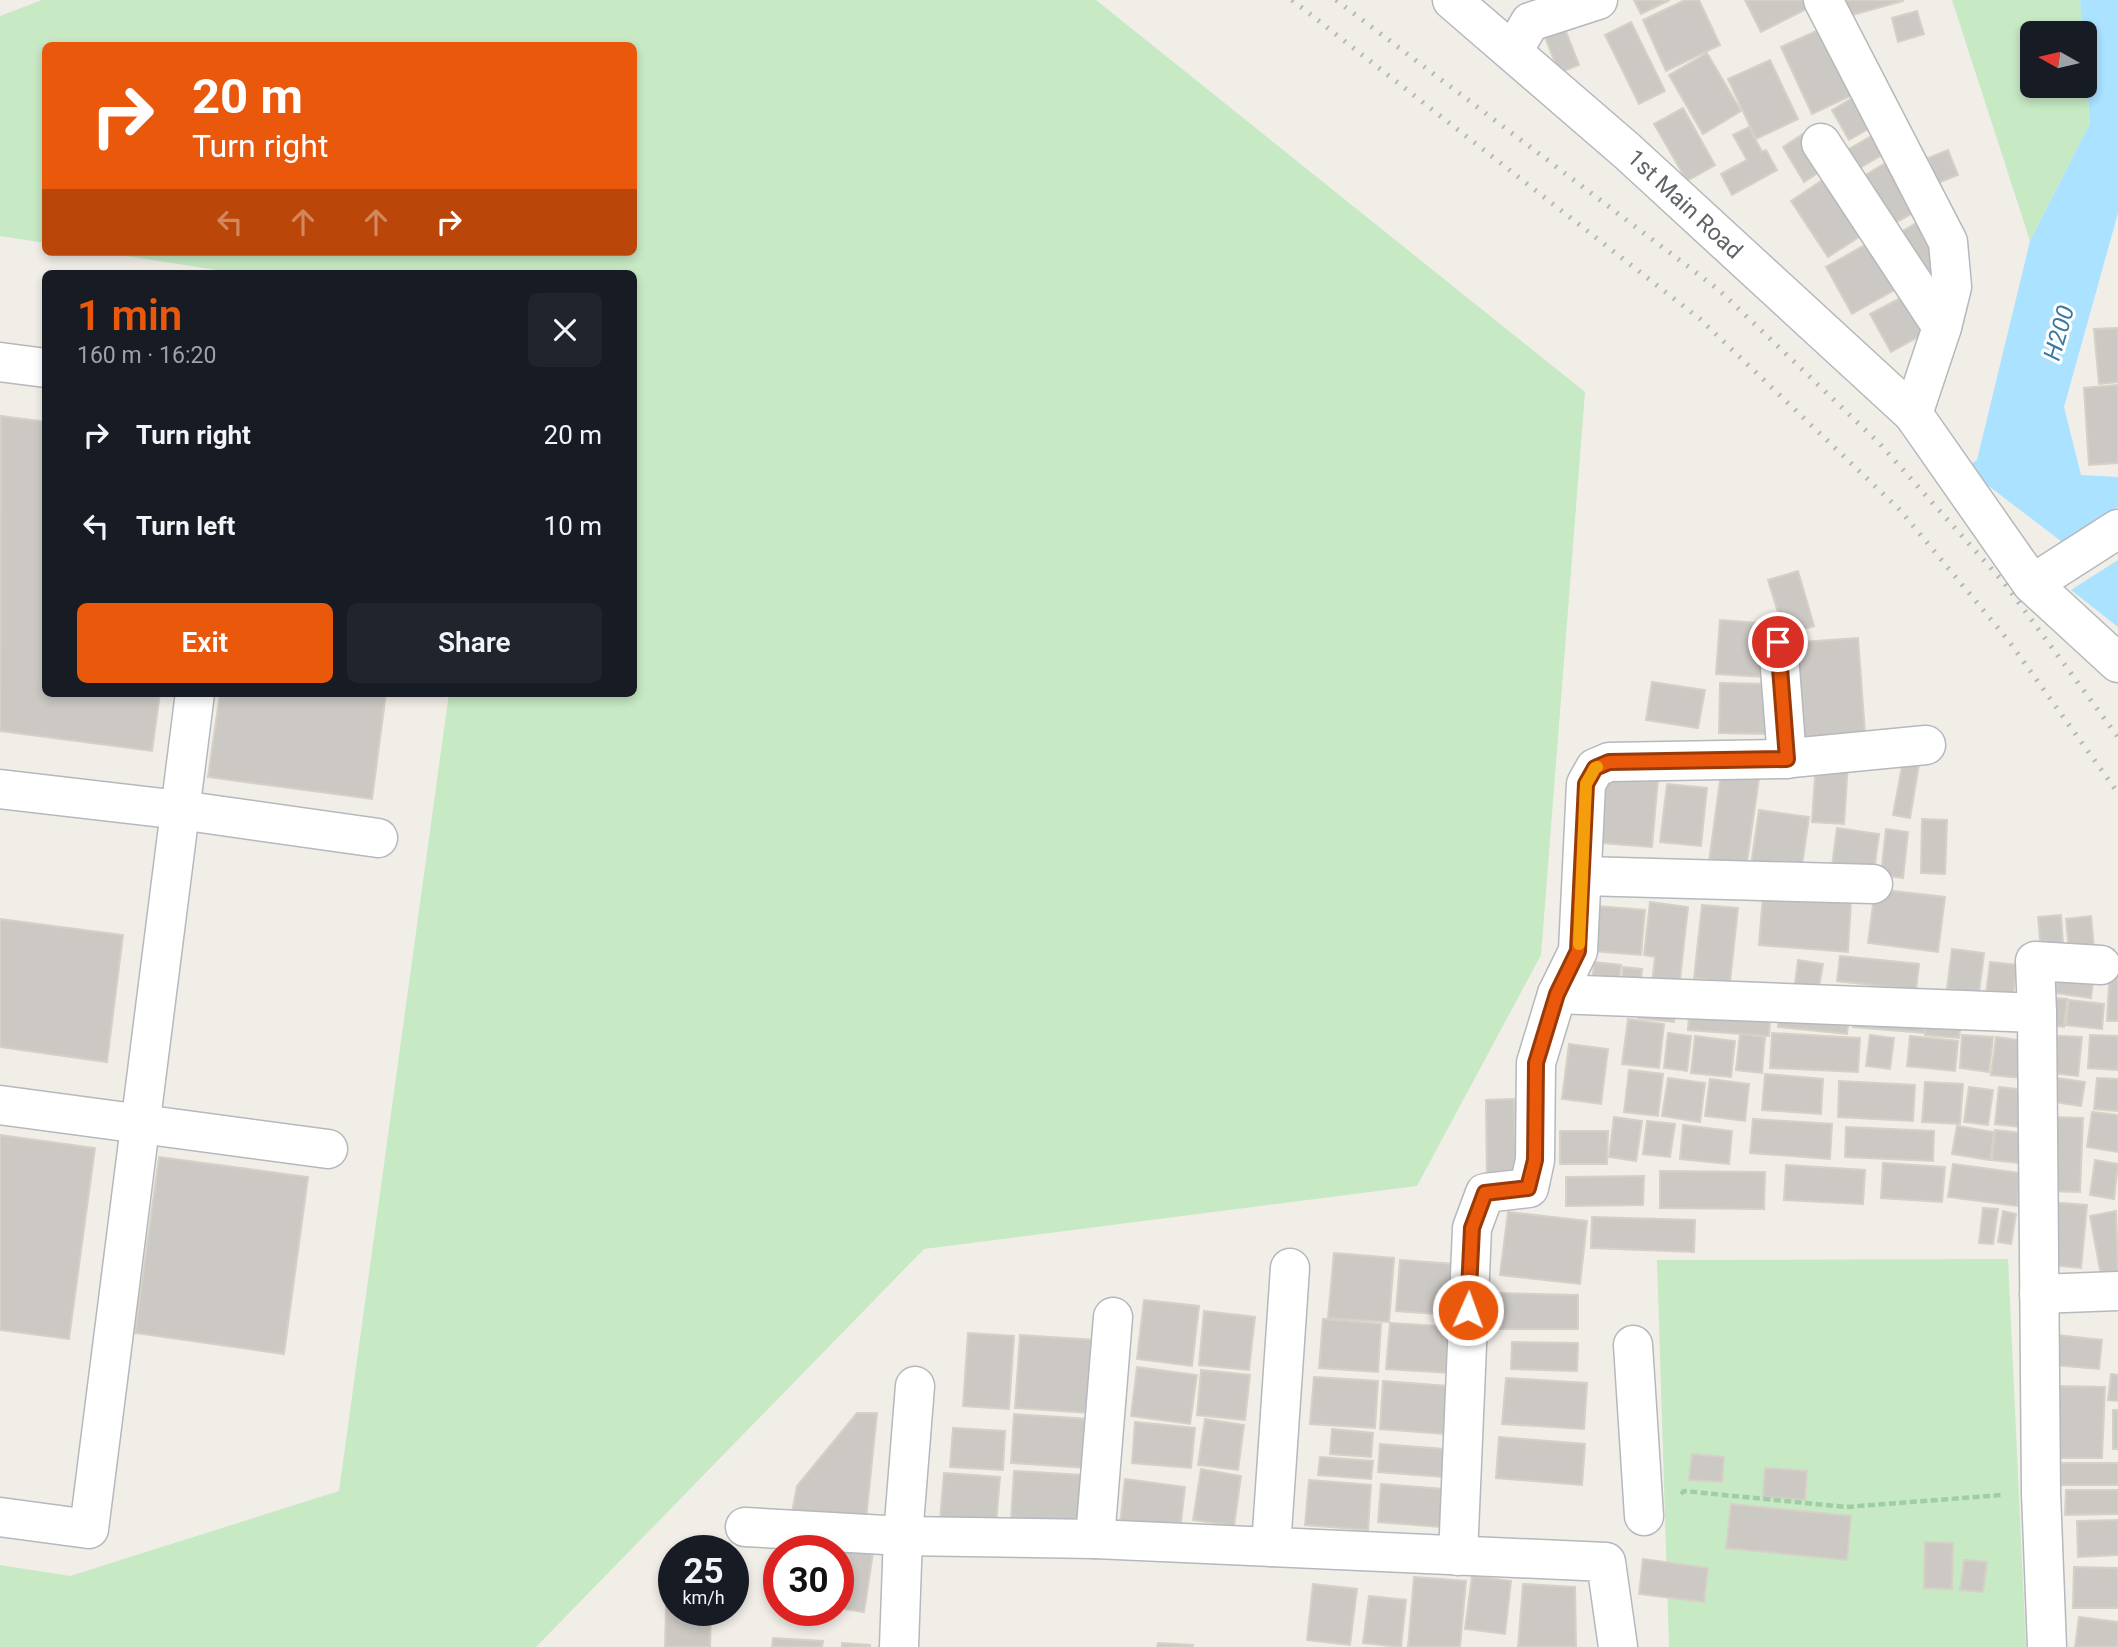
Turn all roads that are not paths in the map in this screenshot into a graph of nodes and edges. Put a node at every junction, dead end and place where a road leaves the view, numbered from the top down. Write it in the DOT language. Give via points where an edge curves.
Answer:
graph roads {
  1 [pos="1452,0"];
  2 [pos="1598,0"];
  3 [pos="1823,0"];
  4 [pos="1522,24"];
  5 [pos="1821,143"];
  6 [pos="1942,327"];
  7 [pos="0,362"];
  8 [pos="42,367"];
  9 [pos="1913,414"];
  10 [pos="2118,528"];
  11 [pos="2032,584"];
  12 [pos="1778,642"];
  13 [pos="2118,663"];
  14 [pos="194,697"];
  15 [pos="1926,745"];
  16 [pos="1787,759"];
  17 [pos="0,789"];
  18 [pos="180,810"];
  19 [pos="379,838"];
  20 [pos="1583,876"];
  21 [pos="1873,884"];
  22 [pos="2101,965"];
  23 [pos="1557,994"];
  24 [pos="2037,1013"];
  25 [pos="0,1105"];
  26 [pos="141,1123"];
  27 [pos="328,1149"];
  28 [pos="1290,1268"];
  29 [pos="2118,1291"];
  30 [pos="2039,1294"];
  31 [pos="1112,1317"];
  32 [pos="1633,1345"];
  33 [pos="915,1386"];
  34 [pos="1644,1516"];
  35 [pos="0,1517"];
  36 [pos="745,1527"];
  37 [pos="903,1536"];
  38 [pos="1095,1539"];
  39 [pos="1271,1547"];
  40 [pos="1458,1556"];
  41 [pos="899,1647"];
  42 [pos="1618,1647"];
  43 [pos="2047,1647"];
  1 -- 4 [label="street, 1st Main Road"];
  2 -- 4 [label="street"];
  3 -- 6 [label="street" via="1948,242 1952,287"];
  4 -- 9 [label="street, 1st Main Road" via="1627,151"];
  5 -- 6 [label="street"];
  6 -- 9 [label="street"];
  7 -- 8 [label="street"];
  9 -- 11 [label="street, 1st Main Road"];
  10 -- 11 [label="street"];
  11 -- 13 [label="street, 1st Main Road"];
  12 -- 16 [label="street"];
  14 -- 18 [label="street"];
  15 -- 16 [label="street"];
  16 -- 20 [label="street" via="1609,762 1595,768 1586,784"];
  17 -- 18 [label="street"];
  18 -- 19 [label="street"];
  18 -- 26 [label="street"];
  20 -- 21 [label="street"];
  20 -- 23 [label="street" via="1578,951"];
  22 -- 24 [label="street" via="2035,961"];
  23 -- 24 [label="street"];
  23 -- 40 [label="street" via="1536,1063 1535,1160 1528,1188 1485,1193 1472,1228"];
  24 -- 30 [label="street"];
  25 -- 26 [label="street"];
  26 -- 27 [label="street"];
  26 -- 35 [label="street" via="89,1529"];
  28 -- 39 [label="street"];
  29 -- 30 [label="street"];
  30 -- 43 [label="street"];
  31 -- 38 [label="street"];
  32 -- 34 [label="street"];
  33 -- 37 [label="street"];
  36 -- 37 [label="street"];
  37 -- 38 [label="street"];
  37 -- 41 [label="street"];
  38 -- 39 [label="street"];
  39 -- 40 [label="street"];
  40 -- 42 [label="street" via="1606,1562"];
}
